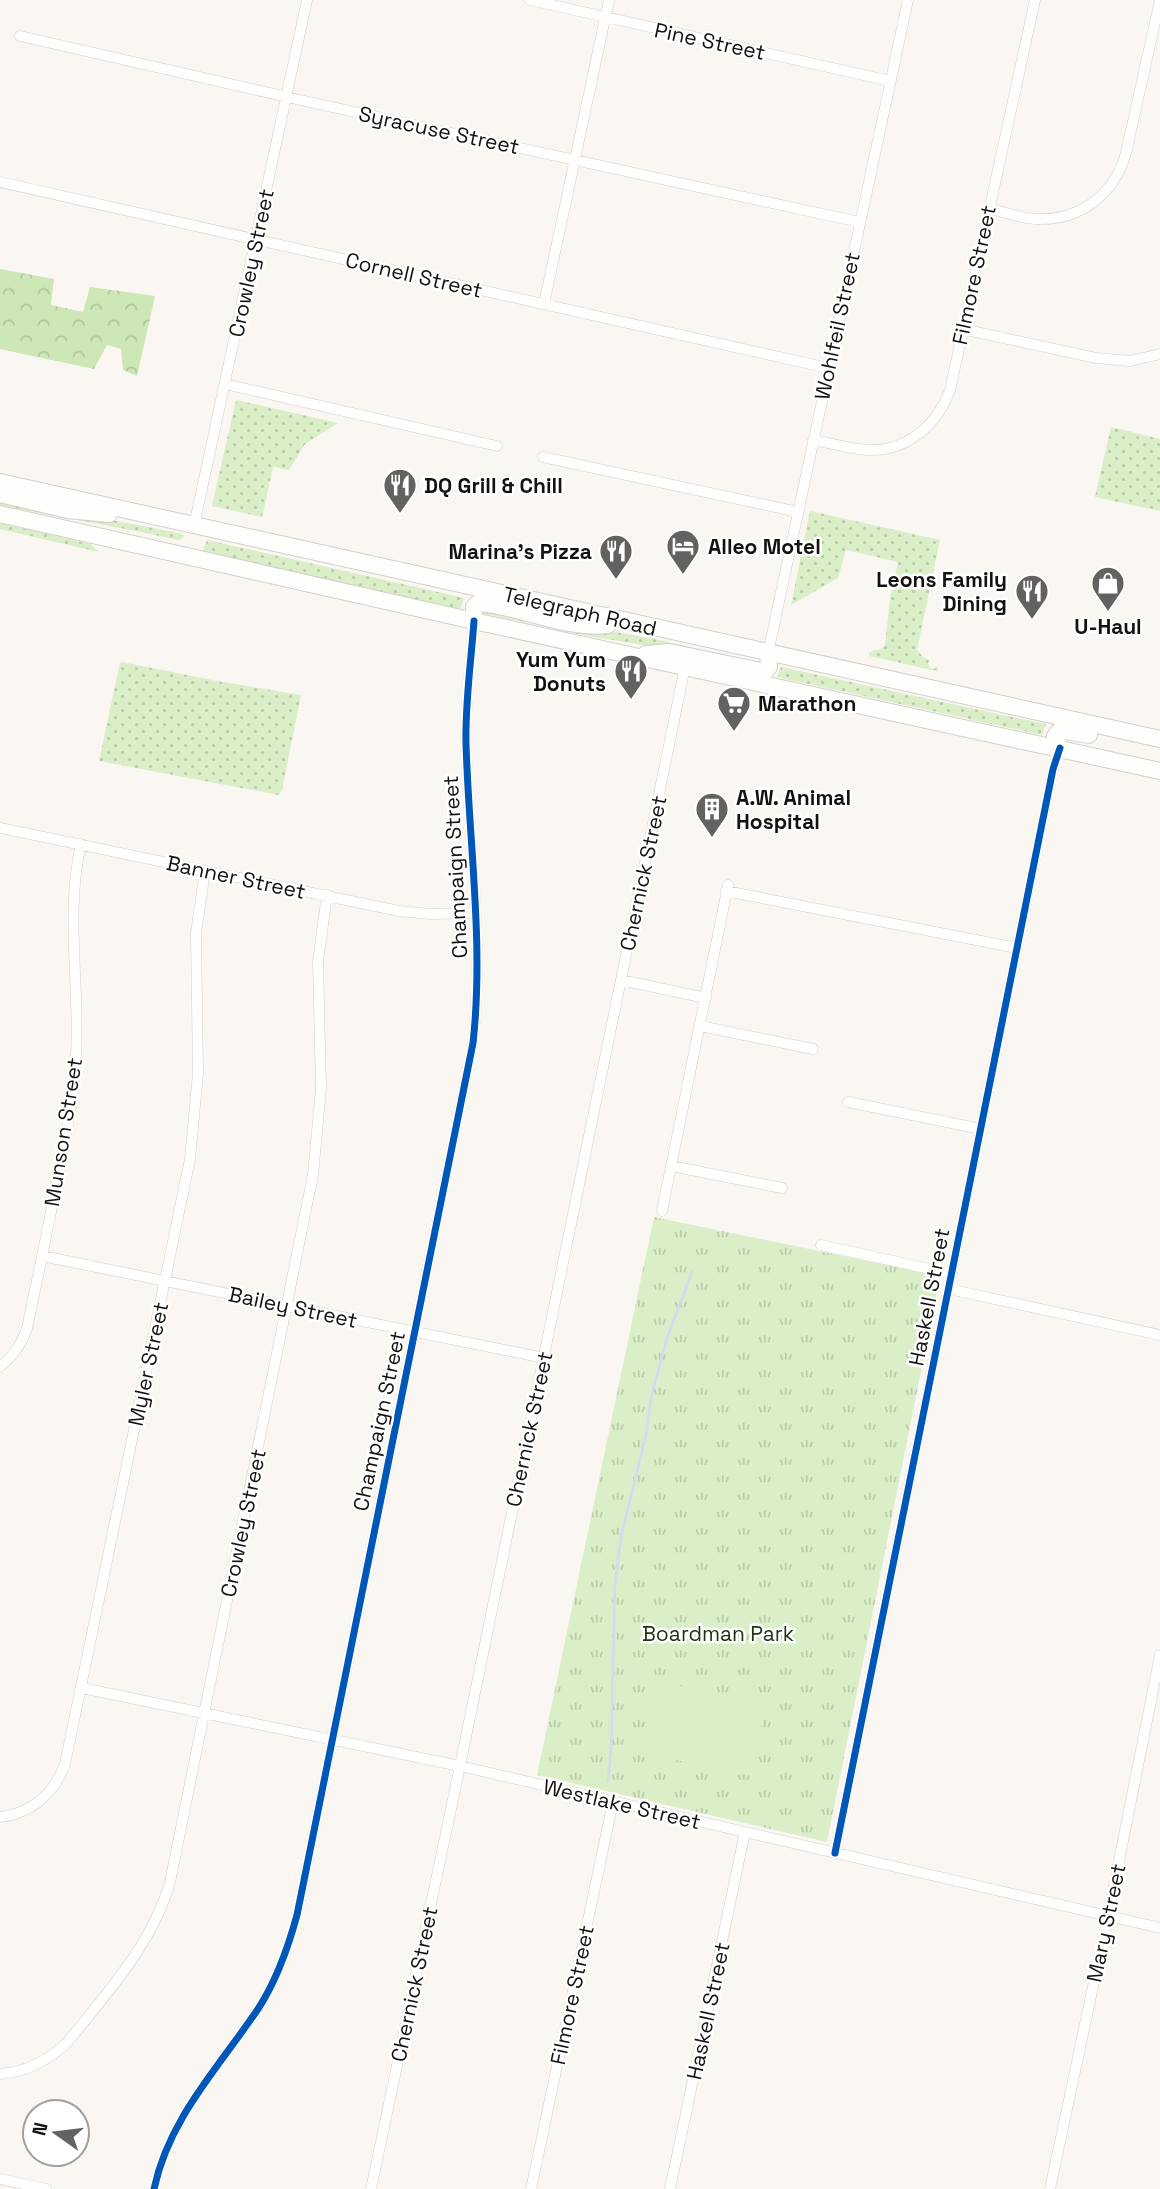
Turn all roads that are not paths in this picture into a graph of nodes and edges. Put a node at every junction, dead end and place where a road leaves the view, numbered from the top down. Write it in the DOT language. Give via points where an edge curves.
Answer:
graph roads {
  1 [pos="307,0"];
  2 [pos="530,0"];
  3 [pos="609,0"];
  4 [pos="908,0"];
  5 [pos="1035,0"];
  6 [pos="1160,0"];
  7 [pos="606,18"];
  8 [pos="20,36"];
  9 [pos="890,81"];
  10 [pos="287,96"];
  11 [pos="575,160"];
  12 [pos="0,182"];
  13 [pos="988,208"];
  14 [pos="859,222"];
  15 [pos="256,240"];
  16 [pos="544,304"];
  17 [pos="962,329"];
  18 [pos="1160,354"];
  19 [pos="828,368"];
  20 [pos="225,384"];
  21 [pos="813,440"];
  22 [pos="497,446"];
  23 [pos="543,457"];
  24 [pos="0,482"];
  25 [pos="0,494"];
  26 [pos="132,511"];
  27 [pos="798,512"];
  28 [pos="0,514"];
  29 [pos="194,526"];
  30 [pos="74,530"];
  31 [pos="474,621"];
  32 [pos="628,622"];
  33 [pos="768,653"];
  34 [pos="630,655"];
  35 [pos="685,667"];
  36 [pos="1160,739"];
  37 [pos="1160,746"];
  38 [pos="1060,748"];
  39 [pos="1158,769"];
  40 [pos="0,828"];
  41 [pos="81,844"];
  42 [pos="205,871"];
  43 [pos="327,895"];
  44 [pos="474,913"];
  45 [pos="1017,947"];
  46 [pos="621,980"];
  47 [pos="706,998"];
  48 [pos="700,1026"];
  49 [pos="813,1049"];
  50 [pos="848,1102"];
  51 [pos="981,1129"];
  52 [pos="671,1166"];
  53 [pos="782,1188"];
  54 [pos="662,1211"];
  55 [pos="821,1245"];
  56 [pos="43,1256"];
  57 [pos="952,1274"];
  58 [pos="165,1280"];
  59 [pos="949,1289"];
  60 [pos="287,1306"];
  61 [pos="415,1332"];
  62 [pos="1160,1335"];
  63 [pos="544,1358"];
  64 [pos="0,1367"];
  65 [pos="1160,1656"];
  66 [pos="82,1688"];
  67 [pos="204,1712"];
  68 [pos="332,1740"];
  69 [pos="460,1766"];
  70 [pos="612,1802"];
  71 [pos="0,1817"];
  72 [pos="746,1832"];
  73 [pos="835,1853"];
  74 [pos="1108,1916"];
  75 [pos="1160,1928"];
  76 [pos="0,2074"];
  77 [pos="0,2179"];
  78 [pos="46,2189"];
  79 [pos="154,2189"];
  80 [pos="371,2189"];
  81 [pos="531,2189"];
  82 [pos="670,2189"];
  83 [pos="1049,2189"];
  1 -- 10 [label="street, Crowley Street"];
  2 -- 7 [label="street, Pine Street"];
  3 -- 7 [label="street"];
  4 -- 9 [label="street, Wohlfeil Street"];
  5 -- 13 [label="street, Filmore Street"];
  6 -- 13 [label="street" via="1126,153 1107,191 1088,207 1059,218 1033,219"];
  7 -- 9 [label="street, Pine Street"];
  7 -- 11 [label="street"];
  8 -- 10 [label="street, Syracuse Street"];
  9 -- 14 [label="street, Wohlfeil Street"];
  10 -- 11 [label="street, Syracuse Street"];
  10 -- 15 [label="street, Crowley Street"];
  11 -- 14 [label="street, Syracuse Street"];
  11 -- 16 [label="street"];
  12 -- 15 [label="street, Cornell Street"];
  13 -- 17 [label="street, Filmore Street"];
  14 -- 19 [label="street, Wohlfeil Street"];
  15 -- 16 [label="street, Cornell Street"];
  15 -- 20 [label="street, Crowley Street"];
  16 -- 19 [label="street, Cornell Street"];
  17 -- 18 [label="street" via="1110,360"];
  17 -- 21 [label="street, Filmore Street" via="950,390 934,420 919,434 900,445 876,450"];
  19 -- 21 [label="street, Wohlfeil Street"];
  20 -- 22 [label="street"];
  20 -- 29 [label="street, Crowley Street"];
  21 -- 27 [label="street, Wohlfeil Street"];
  23 -- 27 [label="street"];
  24 -- 26 [label="main road, Telegraph Road"];
  25 -- 26 [label="main road" via="68,510"];
  26 -- 29 [label="main road, Telegraph Road"];
  27 -- 33 [label="street, Wohlfeil Street"];
  28 -- 30 [label="main road, Telegraph Road"];
  29 -- 30 [label="main road" via="191,545 97,527"];
  29 -- 32 [label="main road, Telegraph Road"];
  30 -- 31 [label="main road, Telegraph Road"];
  31 -- 32 [label="main road" via="478,603 597,626"];
  31 -- 34 [label="main road, Telegraph Road"];
  31 -- 44 [label="street, Champaign Street" via="466,742"];
  32 -- 33 [label="main road, Telegraph Road"];
  33 -- 34 [label="main road" via="765,672 669,652"];
  33 -- 36 [label="main road, Telegraph Road"];
  34 -- 35 [label="main road, Telegraph Road"];
  35 -- 38 [label="main road, Telegraph Road"];
  35 -- 46 [label="street, Chernick Street"];
  37 -- 38 [label="main road" via="1059,730 1055,736"];
  38 -- 39 [label="main road, Telegraph Road"];
  38 -- 45 [label="street, Haskell Street"];
  40 -- 41 [label="street, Banner Street"];
  41 -- 42 [label="street, Banner Street"];
  41 -- 56 [label="street, Munson Street" via="73,912 74,1085"];
  42 -- 43 [label="street, Banner Street"];
  42 -- 58 [label="street, Myler Street" via="196,933 196,1111"];
  43 -- 44 [label="street, Banner Street" via="420,913"];
  43 -- 60 [label="street, Crowley Street" via="318,961 321,1088 317,1136"];
  44 -- 61 [label="street, Champaign Street" via="478,984 473,1043"];
  45 -- 47 [label="street" via="727,888"];
  45 -- 51 [label="street, Haskell Street"];
  46 -- 47 [label="street"];
  46 -- 63 [label="street, Chernick Street"];
  47 -- 48 [label="street"];
  48 -- 49 [label="street"];
  48 -- 52 [label="street"];
  50 -- 51 [label="street"];
  51 -- 57 [label="street, Haskell Street"];
  52 -- 53 [label="street"];
  52 -- 54 [label="street"];
  55 -- 57 [label="street"];
  56 -- 58 [label="street, Bailey Street"];
  56 -- 64 [label="street, Munson Street" via="24,1336"];
  57 -- 59 [label="street, Haskell Street"];
  58 -- 60 [label="street, Bailey Street"];
  58 -- 66 [label="street, Myler Street"];
  59 -- 62 [label="street"];
  59 -- 73 [label="street, Haskell Street"];
  60 -- 61 [label="street, Bailey Street"];
  60 -- 67 [label="street, Crowley Street"];
  61 -- 63 [label="street, Bailey Street"];
  61 -- 68 [label="street, Champaign Street"];
  63 -- 69 [label="street, Chernick Street"];
  65 -- 74 [label="street, Mary Street"];
  66 -- 67 [label="street, Westlake Street"];
  66 -- 71 [label="street, Myler Street" via="60,1778 37,1803"];
  67 -- 68 [label="street, Westlake Street"];
  67 -- 76 [label="street, Crowley Street" via="170,1882 147,1937 66,2044 34,2066"];
  68 -- 69 [label="street, Westlake Street"];
  68 -- 79 [label="street, Champaign Street" via="284,1959 259,2008 183,2115"];
  69 -- 70 [label="street, Westlake Street"];
  69 -- 80 [label="street, Chernick Street"];
  70 -- 72 [label="street, Westlake Street"];
  70 -- 81 [label="street, Filmore Street"];
  72 -- 73 [label="street, Westlake Street"];
  72 -- 82 [label="street, Haskell Street"];
  73 -- 74 [label="street, Westlake Street"];
  74 -- 75 [label="street, Westlake Street"];
  74 -- 83 [label="street, Mary Street"];
  77 -- 78 [label="street"];
}
